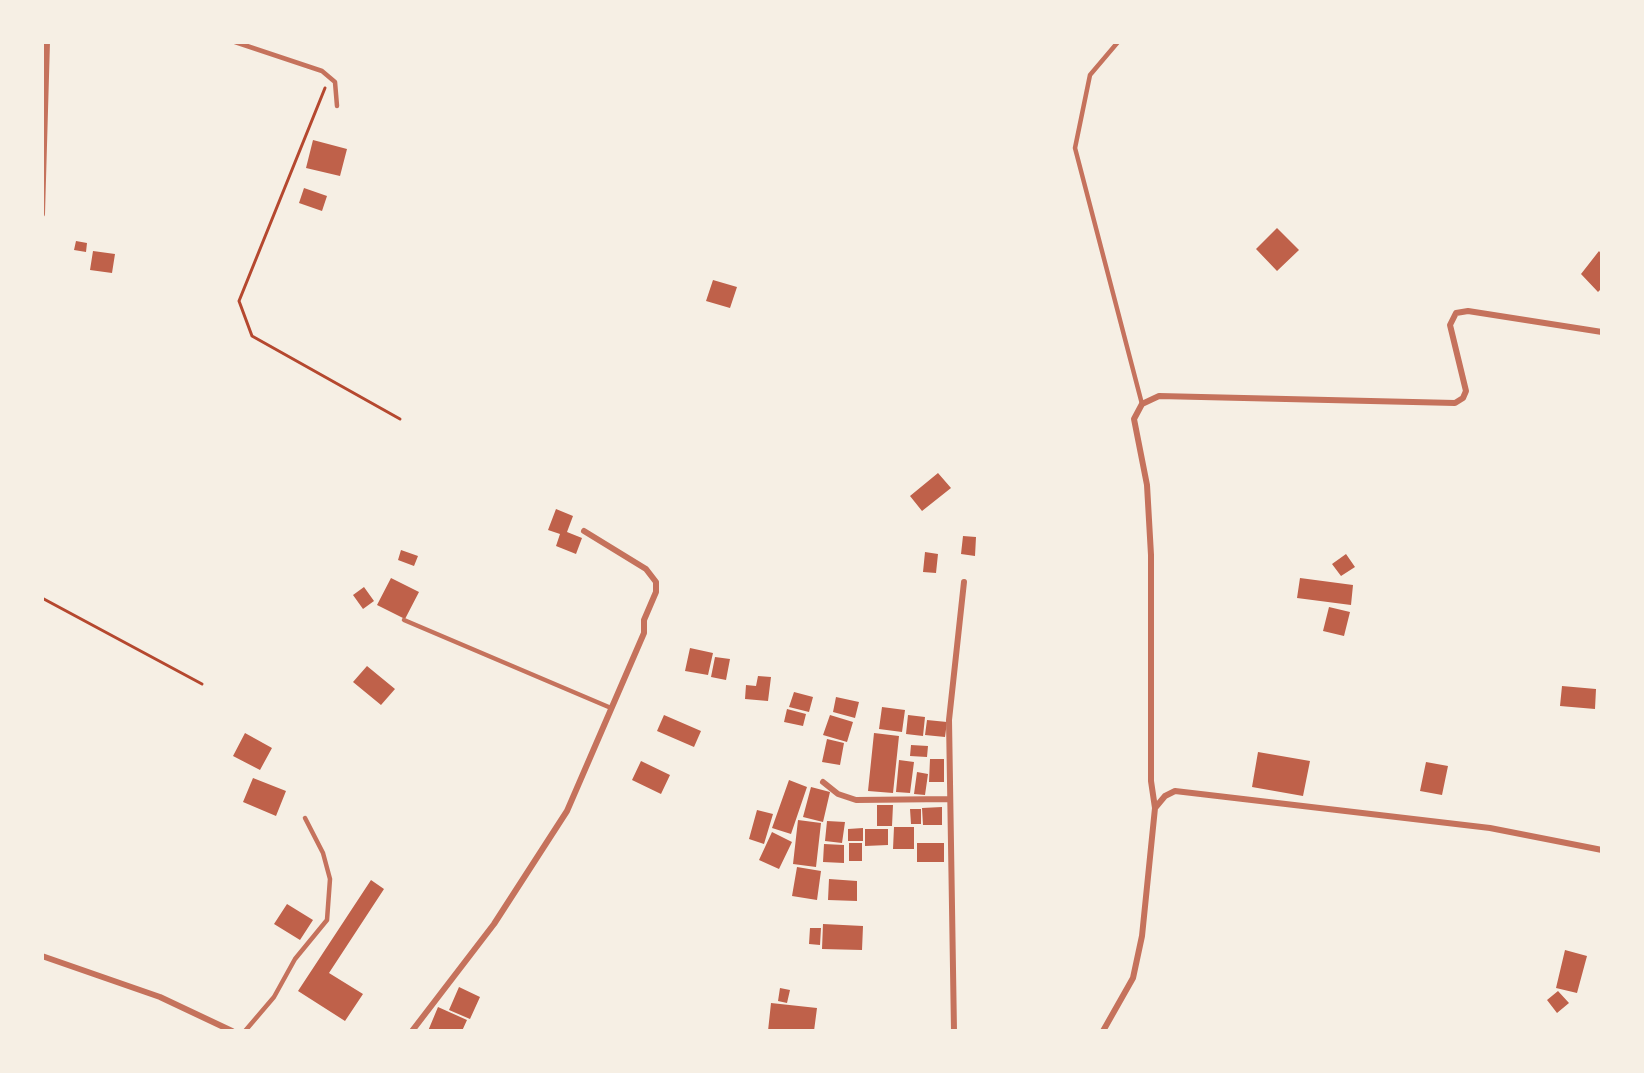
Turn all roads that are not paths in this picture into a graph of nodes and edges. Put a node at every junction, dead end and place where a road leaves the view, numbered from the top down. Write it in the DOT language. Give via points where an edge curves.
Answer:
graph roads {
  1 [pos="47,42"];
  2 [pos="235,42"];
  3 [pos="1118,42"];
  4 [pos="337,106"];
  5 [pos="42,214"];
  6 [pos="1602,332"];
  7 [pos="1142,404"];
  8 [pos="584,531"];
  9 [pos="964,582"];
  10 [pos="404,620"];
  11 [pos="611,708"];
  12 [pos="823,782"];
  13 [pos="950,799"];
  14 [pos="1155,808"];
  15 [pos="305,818"];
  16 [pos="1602,849"];
  17 [pos="42,956"];
  18 [pos="231,1031"];
  19 [pos="245,1031"];
  20 [pos="412,1031"];
  21 [pos="954,1031"];
  22 [pos="1103,1031"];
  1 -- 5 [label="street"];
  2 -- 4 [label="lane" via="322,71 335,82"];
  3 -- 7 [label="lane" via="1090,75 1075,148"];
  6 -- 7 [label="street" via="1468,310 1456,313 1450,325 1466,391 1455,403 1159,396"];
  7 -- 14 [label="street" via="1134,419 1147,484 1151,543 1151,781"];
  8 -- 11 [label="street" via="646,569 656,582 644,633"];
  9 -- 13 [label="street" via="949,720"];
  10 -- 11 [label="lane"];
  11 -- 20 [label="street" via="567,811 494,924"];
  12 -- 13 [label="street" via="838,794 856,800"];
  13 -- 21 [label="street"];
  14 -- 16 [label="street" via="1175,791 1490,828"];
  14 -- 22 [label="street" via="1142,936 1133,978"];
  15 -- 19 [label="lane" via="323,853 330,879 327,920 296,959 274,997"];
  17 -- 18 [label="street" via="160,997"];
}
